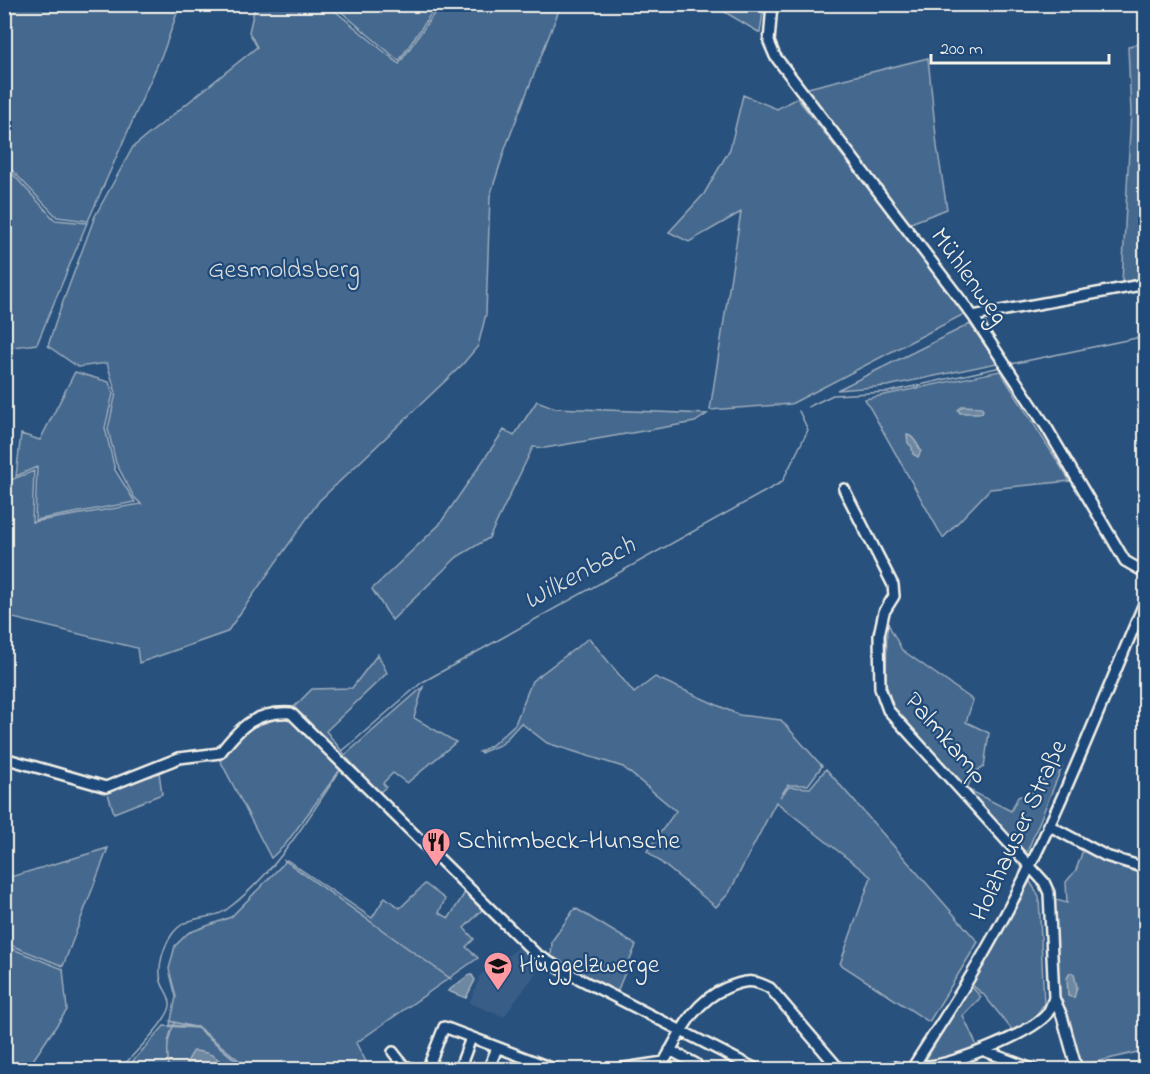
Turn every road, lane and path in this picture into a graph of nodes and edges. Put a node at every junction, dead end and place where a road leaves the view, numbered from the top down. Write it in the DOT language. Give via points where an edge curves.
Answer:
graph roads {
  1 [pos="772,4"];
  2 [pos="1146,284"];
  3 [pos="973,316"];
  4 [pos="844,489"];
  5 [pos="1146,573"];
  6 [pos="1146,599"];
  7 [pos="4,758"];
  8 [pos="1048,825"];
  9 [pos="1029,866"];
  10 [pos="1146,868"];
  11 [pos="1054,998"];
  12 [pos="681,1030"];
  13 [pos="471,1038"];
  14 [pos="497,1048"];
  15 [pos="670,1050"];
  16 [pos="982,1050"];
  17 [pos="393,1052"];
  18 [pos="404,1067"];
  19 [pos="912,1068"];
  20 [pos="416,1070"];
  21 [pos="427,1070"];
  22 [pos="459,1070"];
  23 [pos="488,1070"];
  24 [pos="557,1070"];
  25 [pos="611,1070"];
  26 [pos="698,1070"];
  27 [pos="758,1070"];
  28 [pos="840,1070"];
  29 [pos="879,1070"];
  30 [pos="1035,1070"];
  31 [pos="1077,1070"];
  1 -- 3 [label="street, Mühlenweg" via="768,42 775,56"];
  2 -- 3 [label="street"];
  3 -- 5 [label="street, Mühlenweg" via="1047,428 1125,561"];
  4 -- 9 [label="street, Palmkamp" via="892,585 894,596 884,612 879,635 880,688 888,710"];
  6 -- 8 [label="street, Holzhauser Straße"];
  7 -- 12 [label="street" via="106,787 179,758 220,753 245,724 264,716 291,713 536,954"];
  8 -- 9 [label="street, Holzhauser Straße"];
  8 -- 10 [label="street" via="1106,856"];
  9 -- 11 [label="street, Palmkamp" via="1049,893"];
  9 -- 19 [label="street, Holzhauser Straße" via="988,946"];
  11 -- 16 [label="street" via="1048,1013 1035,1025"];
  11 -- 31 [label="street"];
  12 -- 15 [label="street"];
  12 -- 27 [label="street"];
  12 -- 28 [label="street" via="691,1014 717,992 755,980 770,988"];
  13 -- 14 [label="street"];
  13 -- 21 [label="street" via="444,1027"];
  13 -- 22 [label="street"];
  14 -- 23 [label="street"];
  14 -- 24 [label="street"];
  15 -- 25 [label="street" via="661,1064"];
  15 -- 26 [label="street" via="696,1064"];
  16 -- 19 [label="street" via="941,1064"];
  16 -- 30 [label="street"];
  17 -- 18 [label="street"];
  18 -- 20 [label="street"];
  19 -- 29 [label="street"];
}
